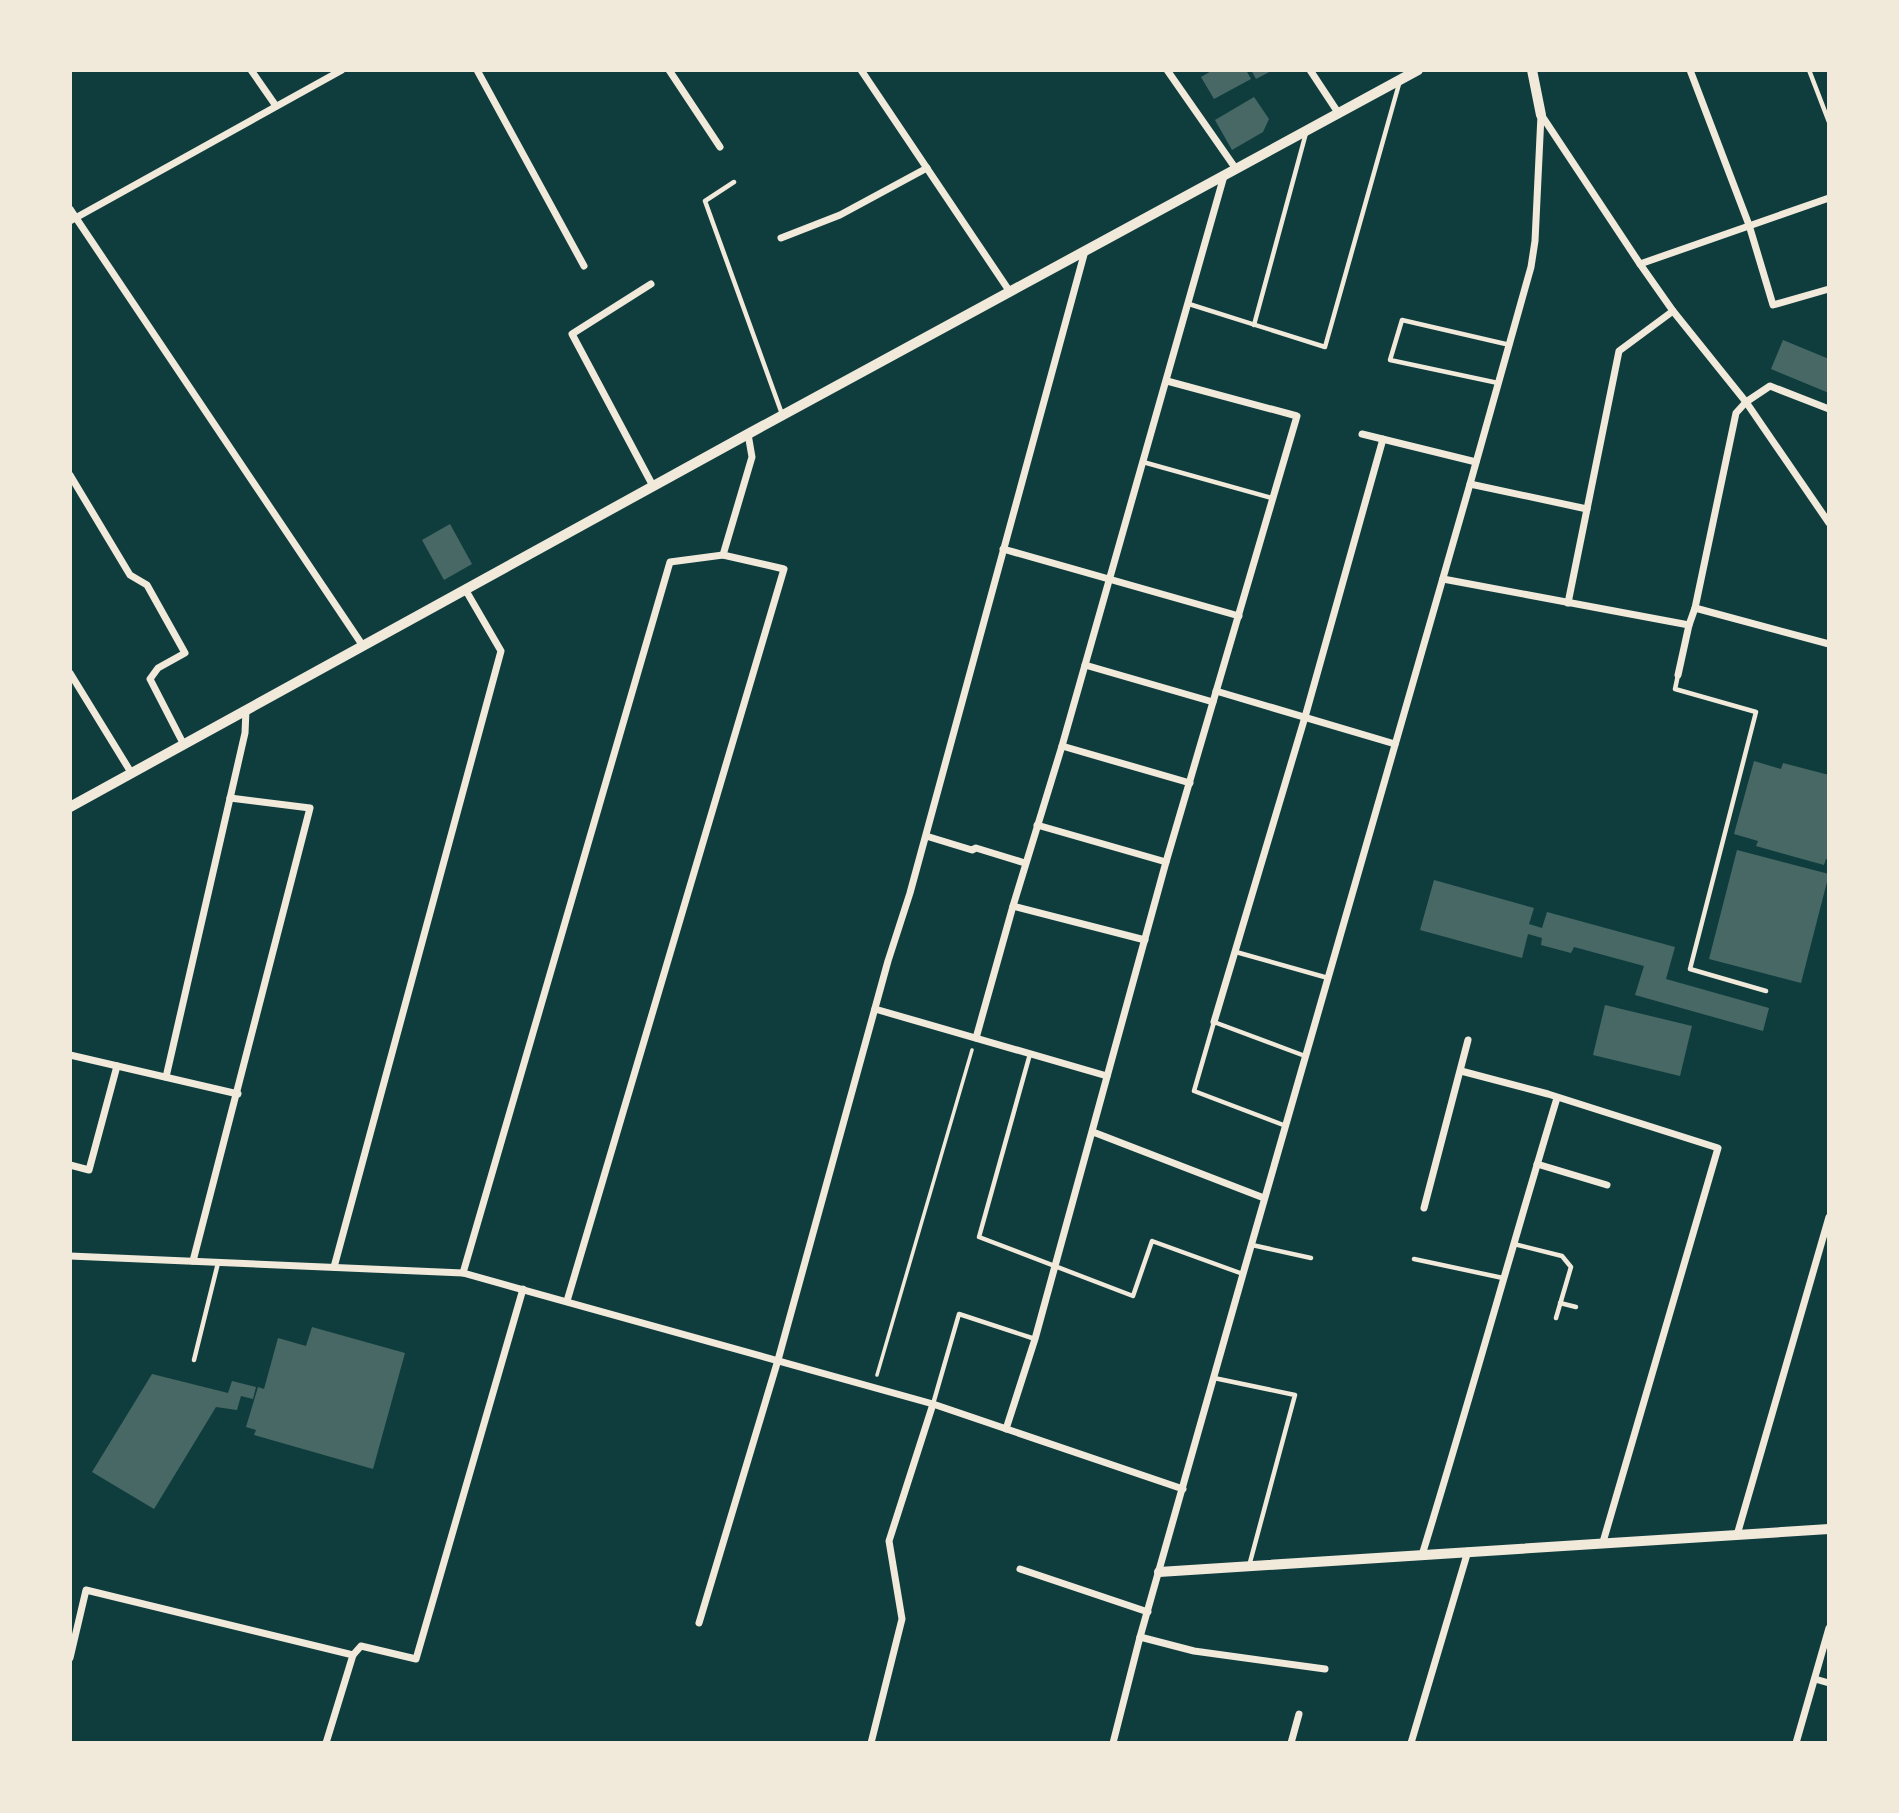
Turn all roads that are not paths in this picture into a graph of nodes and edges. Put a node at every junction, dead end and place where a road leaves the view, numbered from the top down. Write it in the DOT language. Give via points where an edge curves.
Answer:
graph roads {
  1 [pos="251,70"];
  2 [pos="342,70"];
  3 [pos="477,70"];
  4 [pos="669,70"];
  5 [pos="861,70"];
  6 [pos="1167,70"];
  7 [pos="1310,70"];
  8 [pos="1418,70"];
  9 [pos="1532,70"];
  10 [pos="1690,70"];
  11 [pos="1809,70"];
  12 [pos="330,73"];
  13 [pos="1400,80"];
  14 [pos="276,106"];
  15 [pos="1339,114"];
  16 [pos="1541,115"];
  17 [pos="1829,122"];
  18 [pos="1306,132"];
  19 [pos="720,147"];
  20 [pos="927,168"];
  21 [pos="1236,169"];
  22 [pos="1224,176"];
  23 [pos="734,182"];
  24 [pos="1829,198"];
  25 [pos="70,209"];
  26 [pos="73,219"];
  27 [pos="1749,225"];
  28 [pos="781,237"];
  29 [pos="1085,251"];
  30 [pos="1640,264"];
  31 [pos="584,266"];
  32 [pos="651,285"];
  33 [pos="1829,289"];
  34 [pos="1010,292"];
  35 [pos="1189,304"];
  36 [pos="1673,310"];
  37 [pos="1254,325"];
  38 [pos="1510,345"];
  39 [pos="1167,382"];
  40 [pos="1499,384"];
  41 [pos="1745,402"];
  42 [pos="1829,409"];
  43 [pos="782,415"];
  44 [pos="748,434"];
  45 [pos="1362,434"];
  46 [pos="1383,439"];
  47 [pos="1143,462"];
  48 [pos="1476,462"];
  49 [pos="70,475"];
  50 [pos="1470,484"];
  51 [pos="653,486"];
  52 [pos="1273,498"];
  53 [pos="1587,509"];
  54 [pos="1829,523"];
  55 [pos="1003,549"];
  56 [pos="723,555"];
  57 [pos="1110,579"];
  58 [pos="1443,579"];
  59 [pos="466,589"];
  60 [pos="1568,603"];
  61 [pos="1695,608"];
  62 [pos="1239,616"];
  63 [pos="1689,625"];
  64 [pos="1829,644"];
  65 [pos="363,646"];
  66 [pos="1085,665"];
  67 [pos="70,673"];
  68 [pos="1678,675"];
  69 [pos="1216,691"];
  70 [pos="1213,702"];
  71 [pos="246,710"];
  72 [pos="1305,717"];
  73 [pos="1395,744"];
  74 [pos="184,745"];
  75 [pos="1062,746"];
  76 [pos="132,774"];
  77 [pos="1189,783"];
  78 [pos="230,798"];
  79 [pos="70,807"];
  80 [pos="1037,825"];
  81 [pos="926,836"];
  82 [pos="1166,862"];
  83 [pos="1025,863"];
  84 [pos="1013,906"];
  85 [pos="1145,940"];
  86 [pos="1236,952"];
  87 [pos="1328,978"];
  88 [pos="1766,991"];
  89 [pos="874,1009"];
  90 [pos="1214,1022"];
  91 [pos="975,1038"];
  92 [pos="1468,1040"];
  93 [pos="1031,1053"];
  94 [pos="70,1055"];
  95 [pos="1305,1056"];
  96 [pos="117,1066"];
  97 [pos="1461,1071"];
  98 [pos="1107,1076"];
  99 [pos="166,1077"];
  100 [pos="238,1094"];
  101 [pos="1557,1098"];
  102 [pos="1286,1125"];
  103 [pos="1093,1132"];
  104 [pos="1537,1164"];
  105 [pos="70,1165"];
  106 [pos="1607,1185"];
  107 [pos="1264,1198"];
  108 [pos="1424,1208"];
  109 [pos="1829,1217"];
  110 [pos="1513,1244"];
  111 [pos="1251,1245"];
  112 [pos="70,1256"];
  113 [pos="1311,1258"];
  114 [pos="1414,1259"];
  115 [pos="193,1261"];
  116 [pos="218,1263"];
  117 [pos="1055,1266"];
  118 [pos="334,1267"];
  119 [pos="463,1273"];
  120 [pos="1242,1274"];
  121 [pos="1503,1278"];
  122 [pos="523,1289"];
  123 [pos="567,1301"];
  124 [pos="1560,1303"];
  125 [pos="1576,1307"];
  126 [pos="1556,1318"];
  127 [pos="1035,1339"];
  128 [pos="194,1360"];
  129 [pos="778,1360"];
  130 [pos="1214,1378"];
  131 [pos="933,1405"];
  132 [pos="1006,1429"];
  133 [pos="1183,1489"];
  134 [pos="1829,1528"];
  135 [pos="1737,1535"];
  136 [pos="1603,1542"];
  137 [pos="1468,1551"];
  138 [pos="1422,1555"];
  139 [pos="1249,1567"];
  140 [pos="1020,1569"];
  141 [pos="1159,1572"];
  142 [pos="1148,1612"];
  143 [pos="699,1623"];
  144 [pos="1829,1628"];
  145 [pos="73,1635"];
  146 [pos="1140,1637"];
  147 [pos="353,1655"];
  148 [pos="70,1658"];
  149 [pos="1325,1669"];
  150 [pos="1815,1679"];
  151 [pos="1829,1683"];
  152 [pos="1299,1714"];
  153 [pos="326,1743"];
  154 [pos="871,1743"];
  155 [pos="1113,1743"];
  156 [pos="1291,1743"];
  157 [pos="1411,1743"];
  158 [pos="1796,1743"];
  1 -- 14 [label="street"];
  2 -- 12 [label="street"];
  3 -- 31 [label="street"];
  4 -- 19 [label="street"];
  5 -- 20 [label="street"];
  6 -- 21 [label="street"];
  7 -- 15 [label="street"];
  8 -- 13 [label="street"];
  9 -- 16 [label="street"];
  10 -- 27 [label="street"];
  11 -- 17 [label="lane"];
  12 -- 14 [label="street"];
  13 -- 15 [label="street"];
  13 -- 37 [label="lane" via="1325,347"];
  14 -- 26 [label="street"];
  15 -- 18 [label="street"];
  16 -- 30 [label="street"];
  16 -- 38 [label="street" via="1535,241"];
  18 -- 21 [label="street"];
  18 -- 37 [label="lane"];
  20 -- 28 [label="street" via="840,215"];
  20 -- 34 [label="street"];
  21 -- 22 [label="street"];
  22 -- 29 [label="street"];
  22 -- 35 [label="street"];
  23 -- 43 [label="lane" via="705,201"];
  24 -- 27 [label="street"];
  25 -- 26 [label="street"];
  26 -- 65 [label="street"];
  27 -- 30 [label="street"];
  27 -- 33 [label="street" via="1773,305"];
  29 -- 34 [label="street"];
  29 -- 55 [label="street"];
  30 -- 36 [label="street"];
  32 -- 51 [label="street" via="572,334"];
  34 -- 43 [label="street"];
  35 -- 37 [label="lane"];
  35 -- 39 [label="street"];
  36 -- 41 [label="street"];
  36 -- 53 [label="street" via="1619,351"];
  38 -- 40 [label="street"];
  38 -- 40 [label="lane" via="1402,320 1390,360"];
  39 -- 47 [label="street"];
  39 -- 52 [label="street" via="1297,416"];
  40 -- 48 [label="street"];
  41 -- 42 [label="street" via="1770,386"];
  41 -- 54 [label="street"];
  41 -- 61 [label="street" via="1735,413"];
  43 -- 44 [label="street"];
  44 -- 51 [label="street"];
  44 -- 56 [label="street" via="752,457"];
  45 -- 46 [label="street"];
  46 -- 48 [label="street"];
  46 -- 72 [label="street"];
  47 -- 52 [label="lane"];
  47 -- 57 [label="street"];
  48 -- 50 [label="street"];
  49 -- 74 [label="street" via="130,575 147,585 185,653 158,668 150,680"];
  50 -- 53 [label="street"];
  50 -- 58 [label="street"];
  51 -- 59 [label="street"];
  52 -- 62 [label="street"];
  53 -- 60 [label="street"];
  55 -- 57 [label="street"];
  55 -- 81 [label="street"];
  56 -- 119 [label="street" via="670,562"];
  56 -- 123 [label="street" via="784,569"];
  57 -- 62 [label="street"];
  57 -- 66 [label="street"];
  58 -- 60 [label="street"];
  58 -- 73 [label="street"];
  59 -- 65 [label="street"];
  59 -- 118 [label="street" via="501,651"];
  60 -- 63 [label="street"];
  61 -- 63 [label="street"];
  61 -- 64 [label="street"];
  62 -- 69 [label="street"];
  63 -- 68 [label="street"];
  65 -- 71 [label="street"];
  66 -- 70 [label="street"];
  66 -- 75 [label="street"];
  67 -- 76 [label="street"];
  68 -- 88 [label="lane" via="1675,689 1756,712 1690,969"];
  69 -- 70 [label="street"];
  69 -- 72 [label="street"];
  70 -- 77 [label="street"];
  71 -- 74 [label="street"];
  71 -- 78 [label="street"];
  72 -- 73 [label="street"];
  72 -- 86 [label="street"];
  73 -- 87 [label="street"];
  74 -- 76 [label="street"];
  75 -- 77 [label="street"];
  75 -- 80 [label="street"];
  76 -- 79 [label="street"];
  77 -- 82 [label="street"];
  78 -- 99 [label="street"];
  78 -- 100 [label="street" via="310,808"];
  80 -- 82 [label="street"];
  80 -- 83 [label="street"];
  81 -- 83 [label="street"];
  81 -- 89 [label="street"];
  82 -- 85 [label="street"];
  83 -- 84 [label="street"];
  84 -- 85 [label="street"];
  84 -- 91 [label="street"];
  85 -- 98 [label="street"];
  86 -- 87 [label="lane"];
  86 -- 90 [label="street"];
  87 -- 95 [label="street"];
  89 -- 91 [label="street"];
  89 -- 129 [label="street"];
  90 -- 95 [label="lane"];
  90 -- 102 [label="lane" via="1194,1091"];
  91 -- 93 [label="street"];
  92 -- 97 [label="street"];
  93 -- 98 [label="street"];
  93 -- 117 [label="lane" via="979,1237"];
  94 -- 96 [label="street"];
  95 -- 102 [label="street"];
  96 -- 99 [label="street"];
  96 -- 105 [label="street" via="89,1170"];
  97 -- 101 [label="street"];
  97 -- 108 [label="street"];
  98 -- 103 [label="street"];
  99 -- 100 [label="street"];
  100 -- 115 [label="street"];
  101 -- 104 [label="street"];
  101 -- 136 [label="street" via="1718,1148"];
  102 -- 107 [label="street"];
  103 -- 107 [label="street"];
  103 -- 117 [label="street"];
  104 -- 106 [label="street"];
  104 -- 110 [label="street"];
  107 -- 111 [label="street"];
  109 -- 135 [label="street"];
  110 -- 121 [label="street"];
  110 -- 124 [label="lane" via="1562,1256 1572,1267"];
  111 -- 113 [label="lane"];
  111 -- 120 [label="street"];
  112 -- 115 [label="street"];
  114 -- 121 [label="lane"];
  115 -- 116 [label="street"];
  116 -- 118 [label="street"];
  116 -- 128 [label="lane"];
  117 -- 120 [label="lane" via="1133,1296 1152,1241"];
  117 -- 127 [label="street"];
  118 -- 119 [label="street"];
  119 -- 122 [label="street"];
  120 -- 130 [label="street"];
  121 -- 138 [label="street"];
  122 -- 123 [label="street"];
  122 -- 147 [label="street" via="416,1659 361,1646"];
  123 -- 129 [label="street"];
  124 -- 125 [label="lane"];
  124 -- 126 [label="lane"];
  127 -- 131 [label="lane" via="959,1314"];
  127 -- 132 [label="street"];
  129 -- 131 [label="street"];
  129 -- 143 [label="street"];
  130 -- 133 [label="street"];
  130 -- 139 [label="lane" via="1295,1395"];
  131 -- 132 [label="street"];
  131 -- 154 [label="street" via="889,1541 902,1619"];
  132 -- 133 [label="street"];
  133 -- 141 [label="street"];
  134 -- 135 [label="street"];
  135 -- 136 [label="street"];
  136 -- 137 [label="street"];
  137 -- 138 [label="street"];
  137 -- 157 [label="street"];
  138 -- 139 [label="street"];
  139 -- 141 [label="street"];
  140 -- 142 [label="street"];
  141 -- 142 [label="street"];
  142 -- 146 [label="street"];
  144 -- 150 [label="street"];
  145 -- 147 [label="street" via="86,1590"];
  145 -- 148 [label="street"];
  146 -- 149 [label="street" via="1194,1651"];
  146 -- 155 [label="street"];
  147 -- 153 [label="street"];
  150 -- 151 [label="street"];
  150 -- 158 [label="street"];
  152 -- 156 [label="street"];
}
